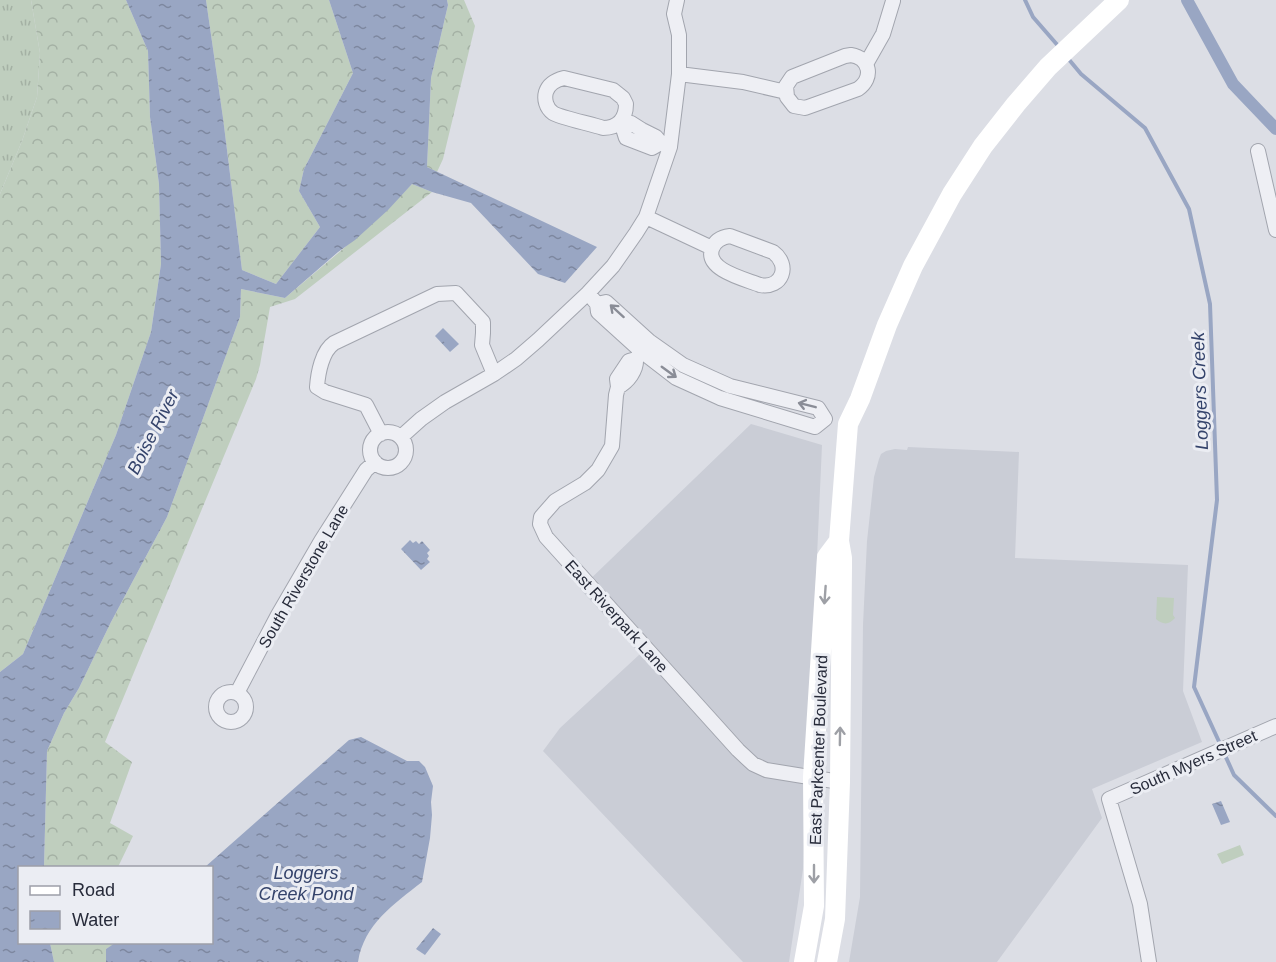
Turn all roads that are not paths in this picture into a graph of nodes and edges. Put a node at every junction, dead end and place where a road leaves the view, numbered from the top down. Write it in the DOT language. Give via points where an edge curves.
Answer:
graph roads {
  1 [pos="664,0"];
  2 [pos="893,0"];
  3 [pos="1119,0"];
  4 [pos="676,7"];
  5 [pos="866,63"];
  6 [pos="679,74"];
  7 [pos="786,92"];
  8 [pos="621,122"];
  9 [pos="666,145"];
  10 [pos="1258,151"];
  11 [pos="646,217"];
  12 [pos="1276,230"];
  13 [pos="712,248"];
  14 [pos="588,293"];
  15 [pos="642,350"];
  16 [pos="494,374"];
  17 [pos="848,424"];
  18 [pos="381,434"];
  19 [pos="401,437"];
  20 [pos="375,462"];
  21 [pos="839,541"];
  22 [pos="237,693"];
  23 [pos="1276,726"];
  24 [pos="813,777"];
  25 [pos="840,782"];
  26 [pos="804,962"];
  27 [pos="826,962"];
  28 [pos="1149,962"];
  1 -- 4 [label="street"];
  2 -- 5 [label="street" via="883,34"];
  3 -- 17 [label="main road, East Parkcenter Boulevard" via="1016,104 952,194 913,266"];
  4 -- 6 [label="street"];
  5 -- 7 [label="street" via="856,56 845,56 792,77"];
  5 -- 7 [label="street" via="868,75 858,89 805,108 794,106"];
  6 -- 7 [label="street"];
  6 -- 9 [label="street"];
  8 -- 8 [label="street" via="603,128 555,114 545,99 548,87 564,78 613,90 626,104"];
  8 -- 9 [label="street" via="631,123"];
  9 -- 11 [label="street"];
  10 -- 12 [label="street"];
  11 -- 13 [label="street"];
  11 -- 14 [label="street" via="613,266"];
  13 -- 13 [label="street" via="719,239 730,236 773,252 783,266 780,277 766,286 718,268 712,259"];
  14 -- 15 [label="street" via="598,312"];
  14 -- 16 [label="street"];
  15 -- 17 [label="street" via="676,378 720,398 815,427 825,419"];
  15 -- 24 [label="street, East Riverpark Lane" via="617,379 612,446 585,483 548,507 541,517 541,529 580,577 753,764 766,770"];
  16 -- 18 [label="street" via="482,345 483,322 456,293 437,294 334,343 326,351 316,387 366,405"];
  16 -- 19 [label="street" via="445,402"];
  17 -- 21 [label="main road, East Parkcenter Boulevard"];
  18 -- 19 [label="street"];
  18 -- 20 [label="street" via="372,441"];
  19 -- 20 [label="street" via="406,455 399,464 388,468"];
  20 -- 22 [label="street, South Riverstone Lane" via="321,541"];
  21 -- 24 [label="main road, East Parkcenter Boulevard, one-way" via="827,557"];
  25 -- 21 [label="main road, East Parkcenter Boulevard, one-way"];
  23 -- 28 [label="street, South Myers Street" via="1109,799 1140,904"];
  24 -- 25 [label="street, East Riverpark Lane"];
  24 -- 26 [label="main road, East Parkcenter Boulevard, one-way" via="814,906"];
  25 -- 27 [label="main road, East Parkcenter Boulevard" via="835,919"];
}
